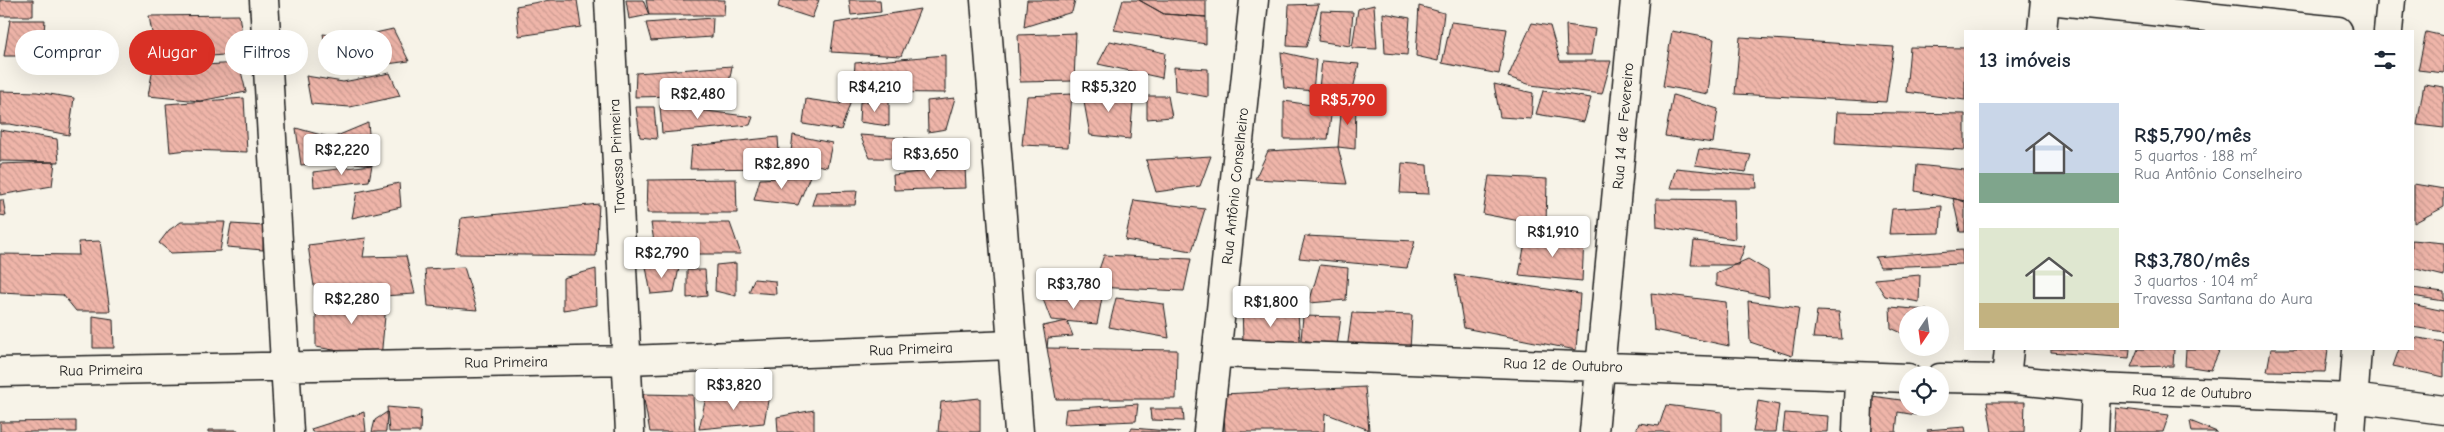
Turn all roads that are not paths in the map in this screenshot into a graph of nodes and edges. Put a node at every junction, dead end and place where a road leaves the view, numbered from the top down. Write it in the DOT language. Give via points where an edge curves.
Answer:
graph roads {
  1 [pos="264,0"];
  2 [pos="609,0"];
  3 [pos="985,0"];
  4 [pos="1254,0"];
  5 [pos="1635,0"];
  6 [pos="2045,0"];
  7 [pos="2049,0"];
  8 [pos="2391,0"];
  9 [pos="2042,30"];
  10 [pos="2329,30"];
  11 [pos="2388,30"];
  12 [pos="1012,345"];
  13 [pos="2009,350"];
  14 [pos="2357,350"];
  15 [pos="1218,354"];
  16 [pos="627,360"];
  17 [pos="285,366"];
  18 [pos="1602,366"];
  19 [pos="0,372"];
  20 [pos="1859,378"];
  21 [pos="1899,378"];
  22 [pos="1949,378"];
  23 [pos="2006,379"];
  24 [pos="2096,388"];
  25 [pos="2352,398"];
  26 [pos="2444,410"];
  27 [pos="289,432"];
  28 [pos="630,432"];
  29 [pos="1019,432"];
  30 [pos="1208,432"];
  31 [pos="1594,432"];
  32 [pos="1857,432"];
  33 [pos="2094,432"];
  34 [pos="2351,432"];
  1 -- 17 [label="street"];
  2 -- 16 [label="street, Travessa Primeira"];
  3 -- 12 [label="street"];
  4 -- 15 [label="street, Rua Antônio Conselheiro"];
  5 -- 18 [label="street, Rua 14 de Fevereiro"];
  6 -- 9 [label="street"];
  7 -- 10 [label="street"];
  8 -- 11 [label="street"];
  12 -- 16 [label="street, Rua Primeira"];
  12 -- 29 [label="street"];
  13 -- 23 [label="street"];
  14 -- 25 [label="street"];
  15 -- 18 [label="street, Rua 12 de Outubro"];
  15 -- 30 [label="street, Rua Antônio Conselheiro"];
  16 -- 17 [label="street, Rua Primeira"];
  16 -- 28 [label="street, Travessa Primeira"];
  17 -- 19 [label="street, Rua Primeira"];
  17 -- 27 [label="street"];
  18 -- 20 [label="street, Rua 12 de Outubro"];
  18 -- 31 [label="street, Rua 14 de Fevereiro"];
  20 -- 21 [label="street, Rua 12 de Outubro"];
  20 -- 32 [label="street"];
  22 -- 23 [label="street, Rua 12 de Outubro"];
  23 -- 24 [label="street, Rua 12 de Outubro"];
  24 -- 25 [label="street, Rua 12 de Outubro"];
  24 -- 33 [label="street"];
  25 -- 26 [label="street, Rua 12 de Outubro"];
  25 -- 34 [label="street"];
}
